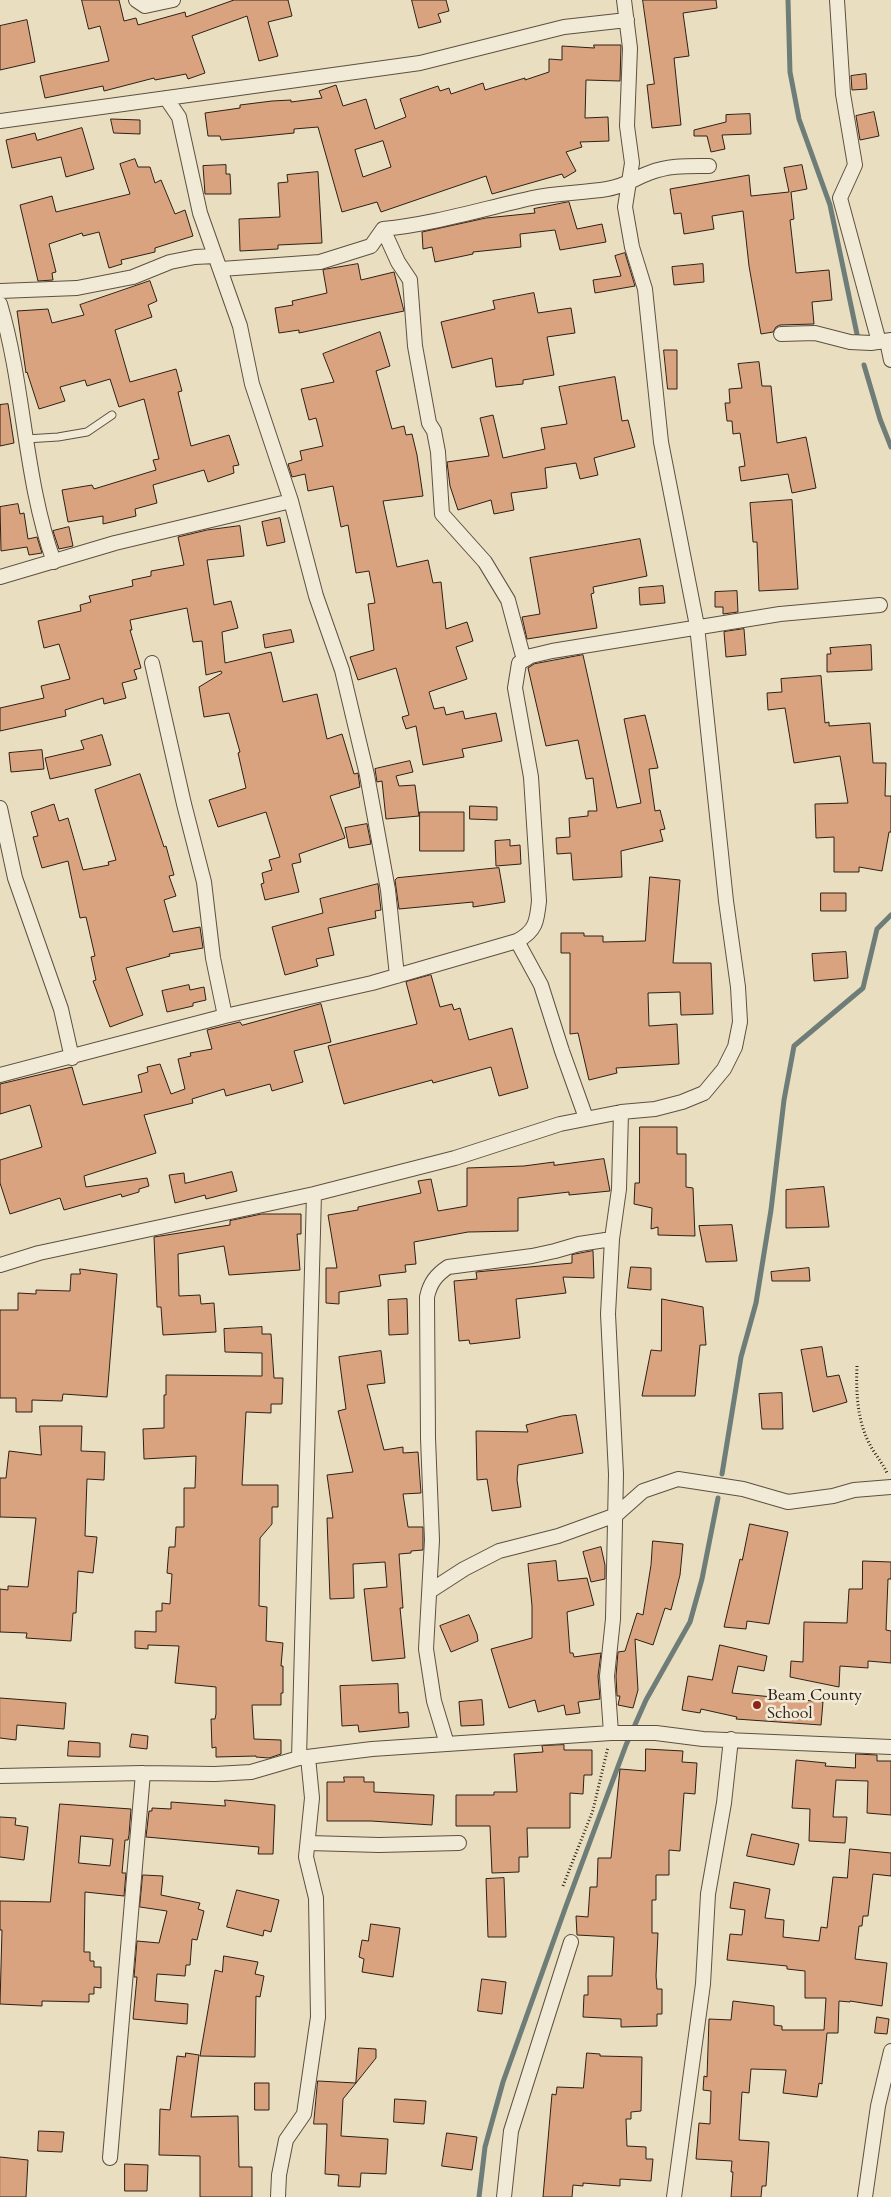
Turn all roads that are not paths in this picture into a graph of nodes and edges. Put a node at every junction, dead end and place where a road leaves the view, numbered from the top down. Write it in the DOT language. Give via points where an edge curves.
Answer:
graph roads {
  1 [pos="136,0"];
  2 [pos="173,0"];
  3 [pos="624,0"];
  4 [pos="837,0"];
  5 [pos="627,20"];
  6 [pos="166,98"];
  7 [pos="0,121"];
  8 [pos="709,166"];
  9 [pos="629,184"];
  10 [pos="383,229"];
  11 [pos="215,256"];
  12 [pos="221,269"];
  13 [pos="0,291"];
  14 [pos="0,304"];
  15 [pos="781,334"];
  16 [pos="886,341"];
  17 [pos="891,360"];
  18 [pos="112,415"];
  19 [pos="26,439"];
  20 [pos="291,501"];
  21 [pos="54,562"];
  22 [pos="0,577"];
  23 [pos="880,605"];
  24 [pos="697,626"];
  25 [pos="524,660"];
  26 [pos="152,663"];
  27 [pos="0,808"];
  28 [pos="517,941"];
  29 [pos="396,976"];
  30 [pos="225,1016"];
  31 [pos="72,1058"];
  32 [pos="0,1075"];
  33 [pos="620,1112"];
  34 [pos="586,1118"];
  35 [pos="314,1194"];
  36 [pos="612,1238"];
  37 [pos="0,1265"];
  38 [pos="889,1481"];
  39 [pos="616,1515"];
  40 [pos="430,1591"];
  41 [pos="617,1733"];
  42 [pos="731,1739"];
  43 [pos="447,1744"];
  44 [pos="891,1747"];
  45 [pos="303,1757"];
  46 [pos="143,1773"];
  47 [pos="0,1776"];
  48 [pos="309,1843"];
  49 [pos="459,1843"];
  50 [pos="571,1942"];
  51 [pos="891,2051"];
  52 [pos="110,2158"];
  53 [pos="278,2197"];
  54 [pos="504,2197"];
  55 [pos="674,2197"];
  56 [pos="865,2197"];
  1 -- 2 [label="street" via="145,6"];
  3 -- 5 [label="street"];
  4 -- 16 [label="street" via="843,94 856,165 840,198"];
  5 -- 6 [label="street" via="564,26 420,63"];
  5 -- 9 [label="street" via="630,48 627,126 632,163"];
  6 -- 7 [label="street"];
  6 -- 11 [label="street" via="179,116 200,213"];
  8 -- 9 [label="street" via="674,166 649,173"];
  9 -- 10 [label="street" via="532,198 407,227"];
  9 -- 24 [label="street" via="625,207 632,247 645,289 661,442"];
  10 -- 12 [label="street" via="371,246 320,262"];
  10 -- 25 [label="street" via="412,290 415,346 429,423 438,452 442,514 485,562 508,600"];
  11 -- 12 [label="street"];
  11 -- 13 [label="street" via="170,262 133,277 76,288"];
  12 -- 20 [label="street" via="240,326 252,384"];
  14 -- 19 [label="street" via="18,381"];
  15 -- 16 [label="street" via="815,333 850,342"];
  16 -- 17 [label="street"];
  18 -- 19 [label="lane" via="87,432"];
  19 -- 21 [label="street" via="43,532"];
  20 -- 21 [label="street" via="115,543"];
  20 -- 29 [label="street" via="316,596 342,670 367,775 388,890"];
  21 -- 22 [label="street"];
  23 -- 24 [label="street"];
  24 -- 25 [label="street" via="552,651"];
  24 -- 33 [label="street" via="740,1022 727,1062 704,1092 655,1109"];
  25 -- 28 [label="street" via="519,663 515,688 531,777 539,901 537,920 529,935"];
  26 -- 30 [label="street" via="204,882 213,958"];
  27 -- 31 [label="street" via="15,878 61,1009"];
  28 -- 29 [label="street"];
  28 -- 34 [label="street" via="541,985"];
  29 -- 30 [label="street"];
  30 -- 31 [label="street"];
  31 -- 32 [label="street"];
  33 -- 34 [label="street"];
  33 -- 36 [label="street" via="619,1189"];
  34 -- 35 [label="street" via="455,1158"];
  35 -- 37 [label="street" via="40,1253"];
  35 -- 45 [label="street"];
  36 -- 39 [label="street" via="608,1314"];
  36 -- 40 [label="street" via="532,1256 448,1267 438,1273 429,1286"];
  38 -- 39 [label="street" via="833,1496 788,1502 744,1488 678,1479 643,1491"];
  39 -- 40 [label="street" via="558,1536 499,1551"];
  39 -- 41 [label="street" via="613,1619 607,1676"];
  40 -- 43 [label="street" via="426,1648 434,1701"];
  41 -- 42 [label="street"];
  41 -- 43 [label="street"];
  42 -- 44 [label="street"];
  42 -- 55 [label="street" via="708,1894 702,1984"];
  43 -- 45 [label="street" via="372,1748"];
  45 -- 46 [label="street" via="251,1772"];
  45 -- 48 [label="street" via="312,1798"];
  46 -- 47 [label="street"];
  46 -- 52 [label="street"];
  48 -- 49 [label="street"];
  48 -- 53 [label="street" via="306,1857 316,1898 318,2017 304,2114 286,2140"];
  50 -- 54 [label="street" via="511,2131"];
  51 -- 56 [label="street" via="878,2106"];
}
